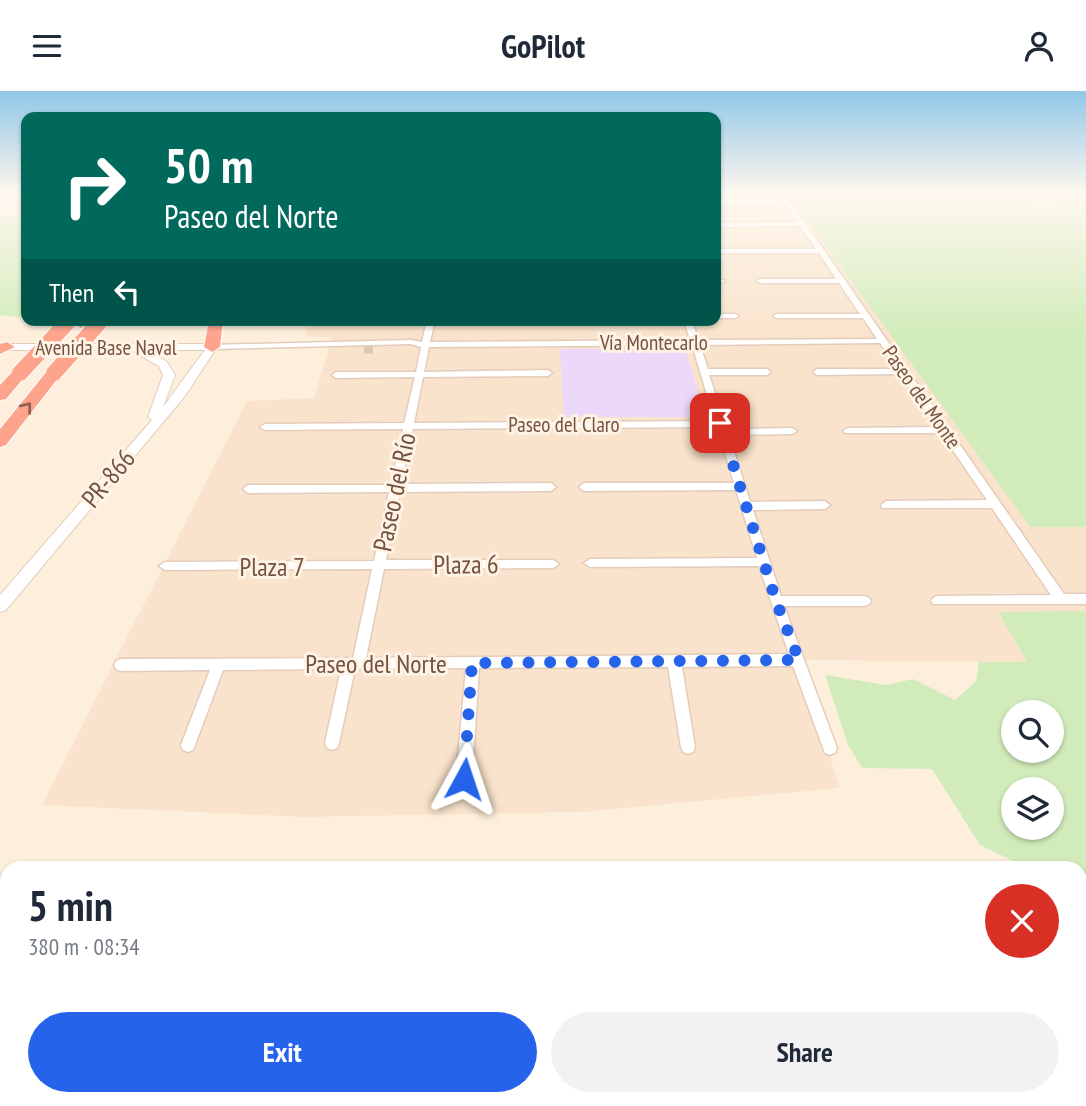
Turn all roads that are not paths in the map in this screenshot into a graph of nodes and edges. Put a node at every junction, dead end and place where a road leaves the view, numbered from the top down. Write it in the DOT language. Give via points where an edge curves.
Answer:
graph roads {
  1 [pos="815,242"];
  2 [pos="721,251"];
  3 [pos="821,251"];
  4 [pos="760,281"];
  5 [pos="842,281"];
  6 [pos="721,316"];
  7 [pos="735,316"];
  8 [pos="777,316"];
  9 [pos="866,316"];
  10 [pos="78,326"];
  11 [pos="81,326"];
  12 [pos="215,326"];
  13 [pos="430,326"];
  14 [pos="690,326"];
  15 [pos="883,341"];
  16 [pos="694,342"];
  17 [pos="425,345"];
  18 [pos="130,346"];
  19 [pos="212,347"];
  20 [pos="261,347"];
  21 [pos="312,347"];
  22 [pos="2,348"];
  23 [pos="364,349"];
  24 [pos="375,349"];
  25 [pos="904,371"];
  26 [pos="548,372"];
  27 [pos="704,372"];
  28 [pos="768,372"];
  29 [pos="817,372"];
  30 [pos="54,373"];
  31 [pos="419,374"];
  32 [pos="336,375"];
  33 [pos="14,382"];
  34 [pos="0,416"];
  35 [pos="408,426"];
  36 [pos="265,427"];
  37 [pos="722,428"];
  38 [pos="945,430"];
  39 [pos="792,431"];
  40 [pos="848,431"];
  41 [pos="145,436"];
  42 [pos="0,441"];
  43 [pos="740,486"];
  44 [pos="551,487"];
  45 [pos="584,487"];
  46 [pos="395,488"];
  47 [pos="248,489"];
  48 [pos="996,504"];
  49 [pos="886,505"];
  50 [pos="746,506"];
  51 [pos="825,506"];
  52 [pos="764,562"];
  53 [pos="590,563"];
  54 [pos="553,564"];
  55 [pos="379,565"];
  56 [pos="165,566"];
  57 [pos="1086,599"];
  58 [pos="937,600"];
  59 [pos="1061,600"];
  60 [pos="776,601"];
  61 [pos="865,601"];
  62 [pos="0,606"];
  63 [pos="799,660"];
  64 [pos="674,661"];
  65 [pos="472,663"];
  66 [pos="219,664"];
  67 [pos="354,664"];
  68 [pos="121,665"];
  69 [pos="332,743"];
  70 [pos="188,745"];
  71 [pos="688,747"];
  72 [pos="830,748"];
  73 [pos="464,779"];
  1 -- 3 [label="street, Paseo del Monte"];
  2 -- 3 [label="street"];
  3 -- 5 [label="street, Paseo del Monte"];
  4 -- 5 [label="street"];
  5 -- 9 [label="street, Paseo del Monte"];
  6 -- 7 [label="street"];
  8 -- 9 [label="street"];
  9 -- 15 [label="street, Paseo del Monte"];
  10 -- 33 [label="highway, bridge"];
  11 -- 30 [label="highway, bridge"];
  12 -- 19 [label="highway"];
  13 -- 17 [label="street, Paseo del Río"];
  14 -- 16 [label="street"];
  15 -- 16 [label="street, Vía Montecarlo"];
  15 -- 25 [label="street, Paseo del Monte"];
  16 -- 17 [label="street, Vía Montecarlo"];
  16 -- 27 [label="street"];
  17 -- 21 [label="street, Vía Montecarlo"];
  17 -- 24 [label="street, Vía Montecarlo"];
  17 -- 31 [label="street, Paseo del Río"];
  18 -- 19 [label="street, Avenida Base Naval"];
  18 -- 22 [label="street, Avenida Base Naval"];
  18 -- 41 [label="street" via="163,364 169,375"];
  19 -- 20 [label="street, Vía Montecarlo" via="228,352"];
  19 -- 41 [label="street, PR-866 / PR-866" via="181,394"];
  20 -- 21 [label="street, Vía Montecarlo"];
  21 -- 23 [label="street, Vía Montecarlo"];
  25 -- 29 [label="street"];
  25 -- 38 [label="street, Paseo del Monte"];
  26 -- 31 [label="street"];
  27 -- 28 [label="street"];
  27 -- 37 [label="street"];
  42 -- 30 [label="highway, one-way"];
  31 -- 32 [label="street"];
  31 -- 35 [label="street, Paseo del Río"];
  33 -- 34 [label="highway"];
  35 -- 36 [label="street, Paseo del Claro"];
  35 -- 37 [label="street, Paseo del Claro"];
  35 -- 46 [label="street, Paseo del Río"];
  37 -- 39 [label="street, Paseo del Claro"];
  37 -- 43 [label="street"];
  38 -- 40 [label="street"];
  38 -- 48 [label="street, Paseo del Monte"];
  41 -- 62 [label="street, PR-866 / PR-866"];
  43 -- 45 [label="street"];
  43 -- 50 [label="street"];
  44 -- 46 [label="street"];
  46 -- 47 [label="street"];
  46 -- 55 [label="street, Paseo del Río"];
  48 -- 49 [label="street"];
  48 -- 59 [label="street, Paseo del Monte"];
  50 -- 51 [label="street"];
  50 -- 52 [label="street"];
  52 -- 53 [label="street"];
  52 -- 60 [label="street"];
  54 -- 55 [label="street, Plaza 6"];
  55 -- 56 [label="street, Plaza 7"];
  55 -- 67 [label="street, Paseo del Río"];
  57 -- 59 [label="street"];
  58 -- 59 [label="street"];
  60 -- 61 [label="street"];
  60 -- 63 [label="street"];
  63 -- 64 [label="street, Paseo del Norte"];
  63 -- 72 [label="street"];
  64 -- 65 [label="street, Paseo del Norte"];
  64 -- 71 [label="street"];
  65 -- 67 [label="street, Paseo del Norte"];
  65 -- 73 [label="street"];
  66 -- 67 [label="street, Paseo del Norte"];
  66 -- 68 [label="street, Paseo del Norte"];
  66 -- 70 [label="street"];
  67 -- 69 [label="street, Paseo del Río"];
}
